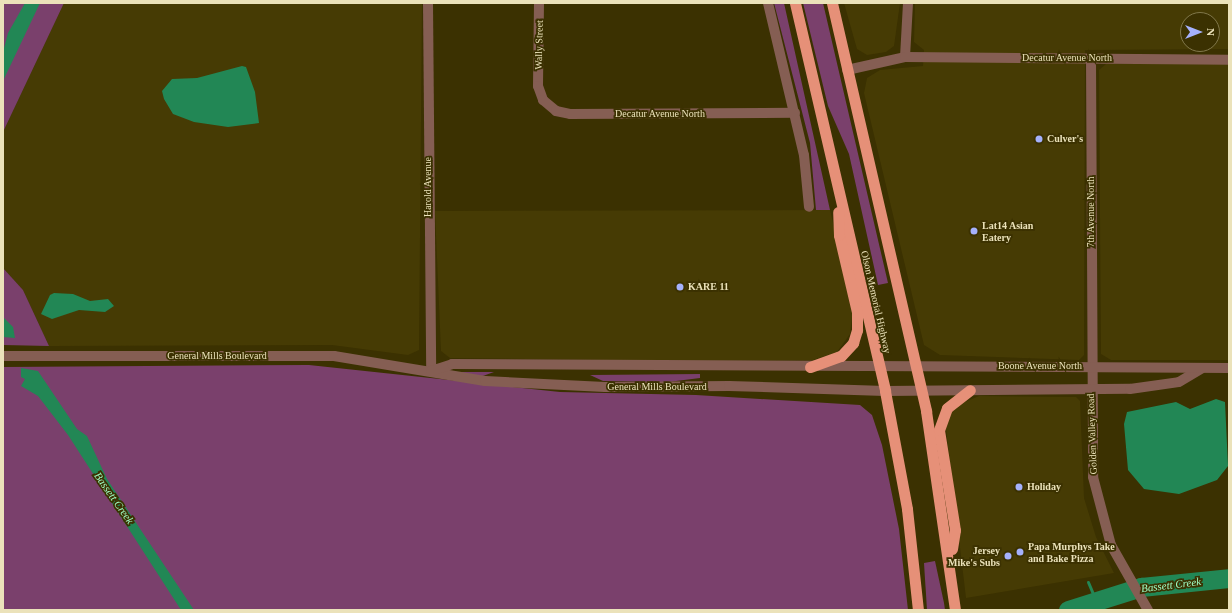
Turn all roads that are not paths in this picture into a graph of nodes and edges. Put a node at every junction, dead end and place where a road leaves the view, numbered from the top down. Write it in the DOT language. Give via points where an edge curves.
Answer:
graph roads {
  1 [pos="428,3"];
  2 [pos="540,3"];
  3 [pos="768,3"];
  4 [pos="794,3"];
  5 [pos="832,3"];
  6 [pos="908,3"];
  7 [pos="905,57"];
  8 [pos="1091,58"];
  9 [pos="1229,60"];
  10 [pos="847,70"];
  11 [pos="538,86"];
  12 [pos="795,113"];
  13 [pos="837,187"];
  14 [pos="809,207"];
  15 [pos="3,356"];
  16 [pos="879,366"];
  17 [pos="916,366"];
  18 [pos="1090,366"];
  19 [pos="810,368"];
  20 [pos="1229,368"];
  21 [pos="1202,369"];
  22 [pos="431,371"];
  23 [pos="1091,388"];
  24 [pos="921,390"];
  25 [pos="970,390"];
  26 [pos="885,391"];
  27 [pos="950,564"];
  28 [pos="1147,609"];
  29 [pos="918,610"];
  30 [pos="956,610"];
  1 -- 22 [label="street, Harold Avenue"];
  2 -- 11 [label="street, Wally Street"];
  3 -- 12 [label="street"];
  4 -- 13 [label="highway, Olson Memorial Highway"];
  5 -- 10 [label="highway"];
  6 -- 7 [label="street"];
  7 -- 8 [label="street, Decatur Avenue North"];
  7 -- 10 [label="street, Decatur Avenue North"];
  8 -- 9 [label="street, Decatur Avenue North"];
  8 -- 18 [label="street, 7th Avenue North"];
  10 -- 17 [label="highway"];
  11 -- 12 [label="street, Decatur Avenue North" via="547,104 570,114"];
  12 -- 14 [label="street" via="804,155"];
  13 -- 16 [label="highway, Olson Memorial Highway"];
  13 -- 19 [label="highway" via="839,235 857,312 858,329 853,343 841,356"];
  15 -- 22 [label="street, General Mills Boulevard" via="334,356"];
  16 -- 17 [label="street, Boone Avenue North"];
  16 -- 19 [label="street, General Mills Boulevard"];
  16 -- 26 [label="highway, Olson Memorial Highway"];
  17 -- 18 [label="street, Boone Avenue North"];
  17 -- 24 [label="highway"];
  18 -- 21 [label="street, Boone Avenue North"];
  18 -- 23 [label="street, Golden Valley Road"];
  19 -- 22 [label="street, General Mills Boulevard" via="452,364"];
  20 -- 21 [label="street, Boone Avenue North"];
  21 -- 23 [label="street, Boone Avenue North" via="1179,382 1130,389"];
  22 -- 26 [label="street, General Mills Boulevard" via="468,380 605,387 729,386"];
  23 -- 25 [label="street, Boone Avenue North"];
  23 -- 28 [label="street, Golden Valley Road" via="1094,476 1100,512 1123,570"];
  24 -- 25 [label="street, Boone Avenue North"];
  24 -- 26 [label="street, Boone Avenue North"];
  24 -- 27 [label="highway"];
  25 -- 27 [label="highway" via="947,408 940,430 955,530"];
  26 -- 29 [label="highway, Olson Memorial Highway" via="907,509"];
  27 -- 30 [label="highway"];
}
